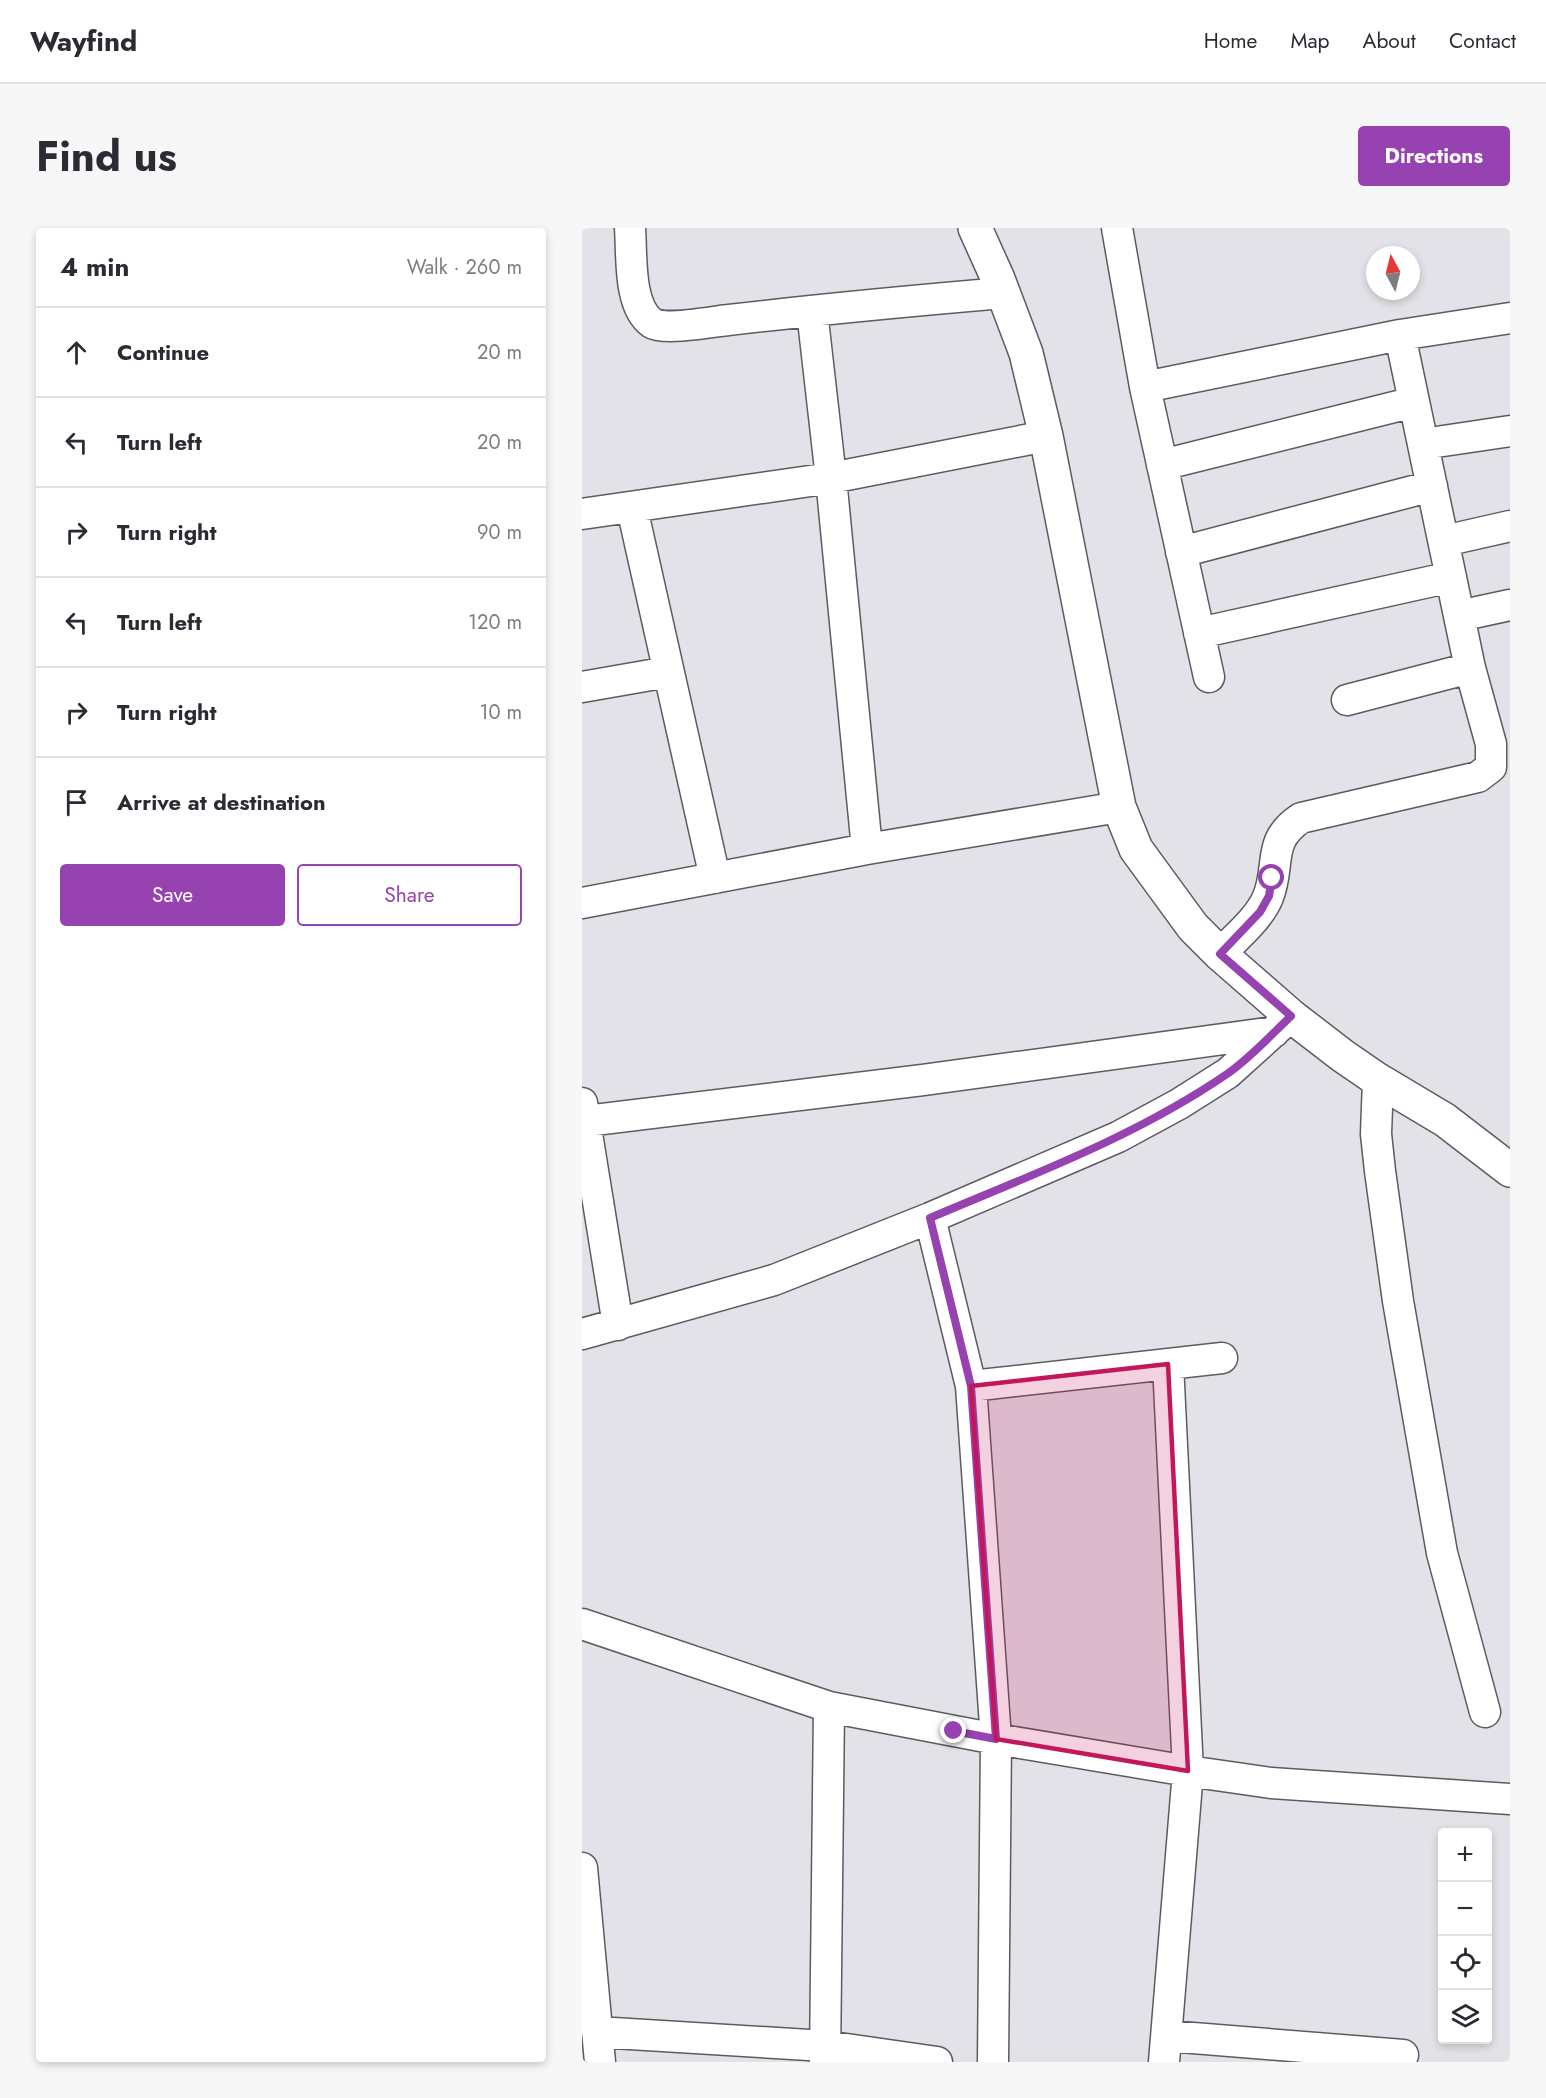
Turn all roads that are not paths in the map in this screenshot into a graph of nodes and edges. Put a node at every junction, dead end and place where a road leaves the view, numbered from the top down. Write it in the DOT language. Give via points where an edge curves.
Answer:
graph roads {
  1 [pos="630,228"];
  2 [pos="975,228"];
  3 [pos="1121,229"];
  4 [pos="1003,292"];
  5 [pos="812,310"];
  6 [pos="1510,318"];
  7 [pos="1400,335"];
  8 [pos="1145,387"];
  9 [pos="1414,402"];
  10 [pos="1510,431"];
  11 [pos="1046,436"];
  12 [pos="1423,444"];
  13 [pos="1162,465"];
  14 [pos="831,478"];
  15 [pos="1432,486"];
  16 [pos="632,508"];
  17 [pos="582,514"];
  18 [pos="1510,526"];
  19 [pos="1444,541"];
  20 [pos="1181,552"];
  21 [pos="1451,577"];
  22 [pos="1510,605"];
  23 [pos="1459,616"];
  24 [pos="1199,633"];
  25 [pos="1470,668"];
  26 [pos="668,672"];
  27 [pos="1209,677"];
  28 [pos="582,687"];
  29 [pos="1347,700"];
  30 [pos="1119,807"];
  31 [pos="867,849"];
  32 [pos="715,878"];
  33 [pos="582,903"];
  34 [pos="1220,954"];
  35 [pos="1283,1024"];
  36 [pos="1378,1080"];
  37 [pos="584,1112"];
  38 [pos="1510,1170"];
  39 [pos="930,1218"];
  40 [pos="618,1325"];
  41 [pos="582,1334"];
  42 [pos="1222,1358"];
  43 [pos="1168,1364"];
  44 [pos="971,1386"];
  45 [pos="582,1624"];
  46 [pos="829,1707"];
  47 [pos="1485,1712"];
  48 [pos="996,1739"];
  49 [pos="1188,1771"];
  50 [pos="1510,1799"];
  51 [pos="582,1869"];
  52 [pos="597,2032"];
  53 [pos="1166,2049"];
  54 [pos="825,2054"];
  55 [pos="1403,2055"];
  56 [pos="600,2062"];
  57 [pos="937,2062"];
  58 [pos="993,2062"];
  1 -- 5 [label="street" via="640,312 654,324 677,326"];
  2 -- 4 [label="main road"];
  3 -- 8 [label="street"];
  4 -- 5 [label="street"];
  4 -- 11 [label="main road" via="1026,353"];
  5 -- 14 [label="street"];
  6 -- 7 [label="street"];
  7 -- 8 [label="street"];
  7 -- 9 [label="street"];
  8 -- 13 [label="street"];
  9 -- 12 [label="street"];
  9 -- 13 [label="street"];
  10 -- 12 [label="street"];
  11 -- 14 [label="street"];
  11 -- 30 [label="main road"];
  12 -- 15 [label="street"];
  13 -- 20 [label="street"];
  14 -- 16 [label="street"];
  14 -- 31 [label="street"];
  15 -- 19 [label="street"];
  15 -- 20 [label="street"];
  16 -- 17 [label="street"];
  16 -- 26 [label="street"];
  18 -- 19 [label="street"];
  19 -- 21 [label="street"];
  20 -- 24 [label="street"];
  21 -- 23 [label="street"];
  21 -- 24 [label="street"];
  22 -- 23 [label="street"];
  23 -- 25 [label="street"];
  24 -- 27 [label="street"];
  25 -- 29 [label="street"];
  25 -- 34 [label="street" via="1491,744 1491,767 1478,777 1301,818 1287,827 1279,841 1269,896 1260,912"];
  26 -- 28 [label="street"];
  26 -- 32 [label="street"];
  30 -- 31 [label="street"];
  30 -- 34 [label="main road" via="1136,849 1193,927"];
  31 -- 32 [label="street"];
  32 -- 33 [label="street"];
  34 -- 35 [label="main road"];
  35 -- 36 [label="main road"];
  35 -- 37 [label="street" via="946,1077"];
  35 -- 39 [label="street" via="1228,1073 1179,1104 1118,1137"];
  36 -- 38 [label="main road" via="1445,1120"];
  36 -- 47 [label="street" via="1376,1134 1400,1313 1442,1553"];
  37 -- 40 [label="street"];
  39 -- 40 [label="street" via="774,1280"];
  39 -- 44 [label="street"];
  40 -- 41 [label="street"];
  42 -- 43 [label="street"];
  43 -- 44 [label="street"];
  43 -- 49 [label="street"];
  44 -- 48 [label="street"];
  45 -- 46 [label="street"];
  46 -- 48 [label="street"];
  46 -- 54 [label="street"];
  48 -- 49 [label="street"];
  48 -- 58 [label="street"];
  49 -- 50 [label="street" via="1271,1783"];
  49 -- 53 [label="street"];
  51 -- 52 [label="street"];
  52 -- 54 [label="street"];
  52 -- 56 [label="street"];
  53 -- 55 [label="street"];
  54 -- 57 [label="street"];
}
